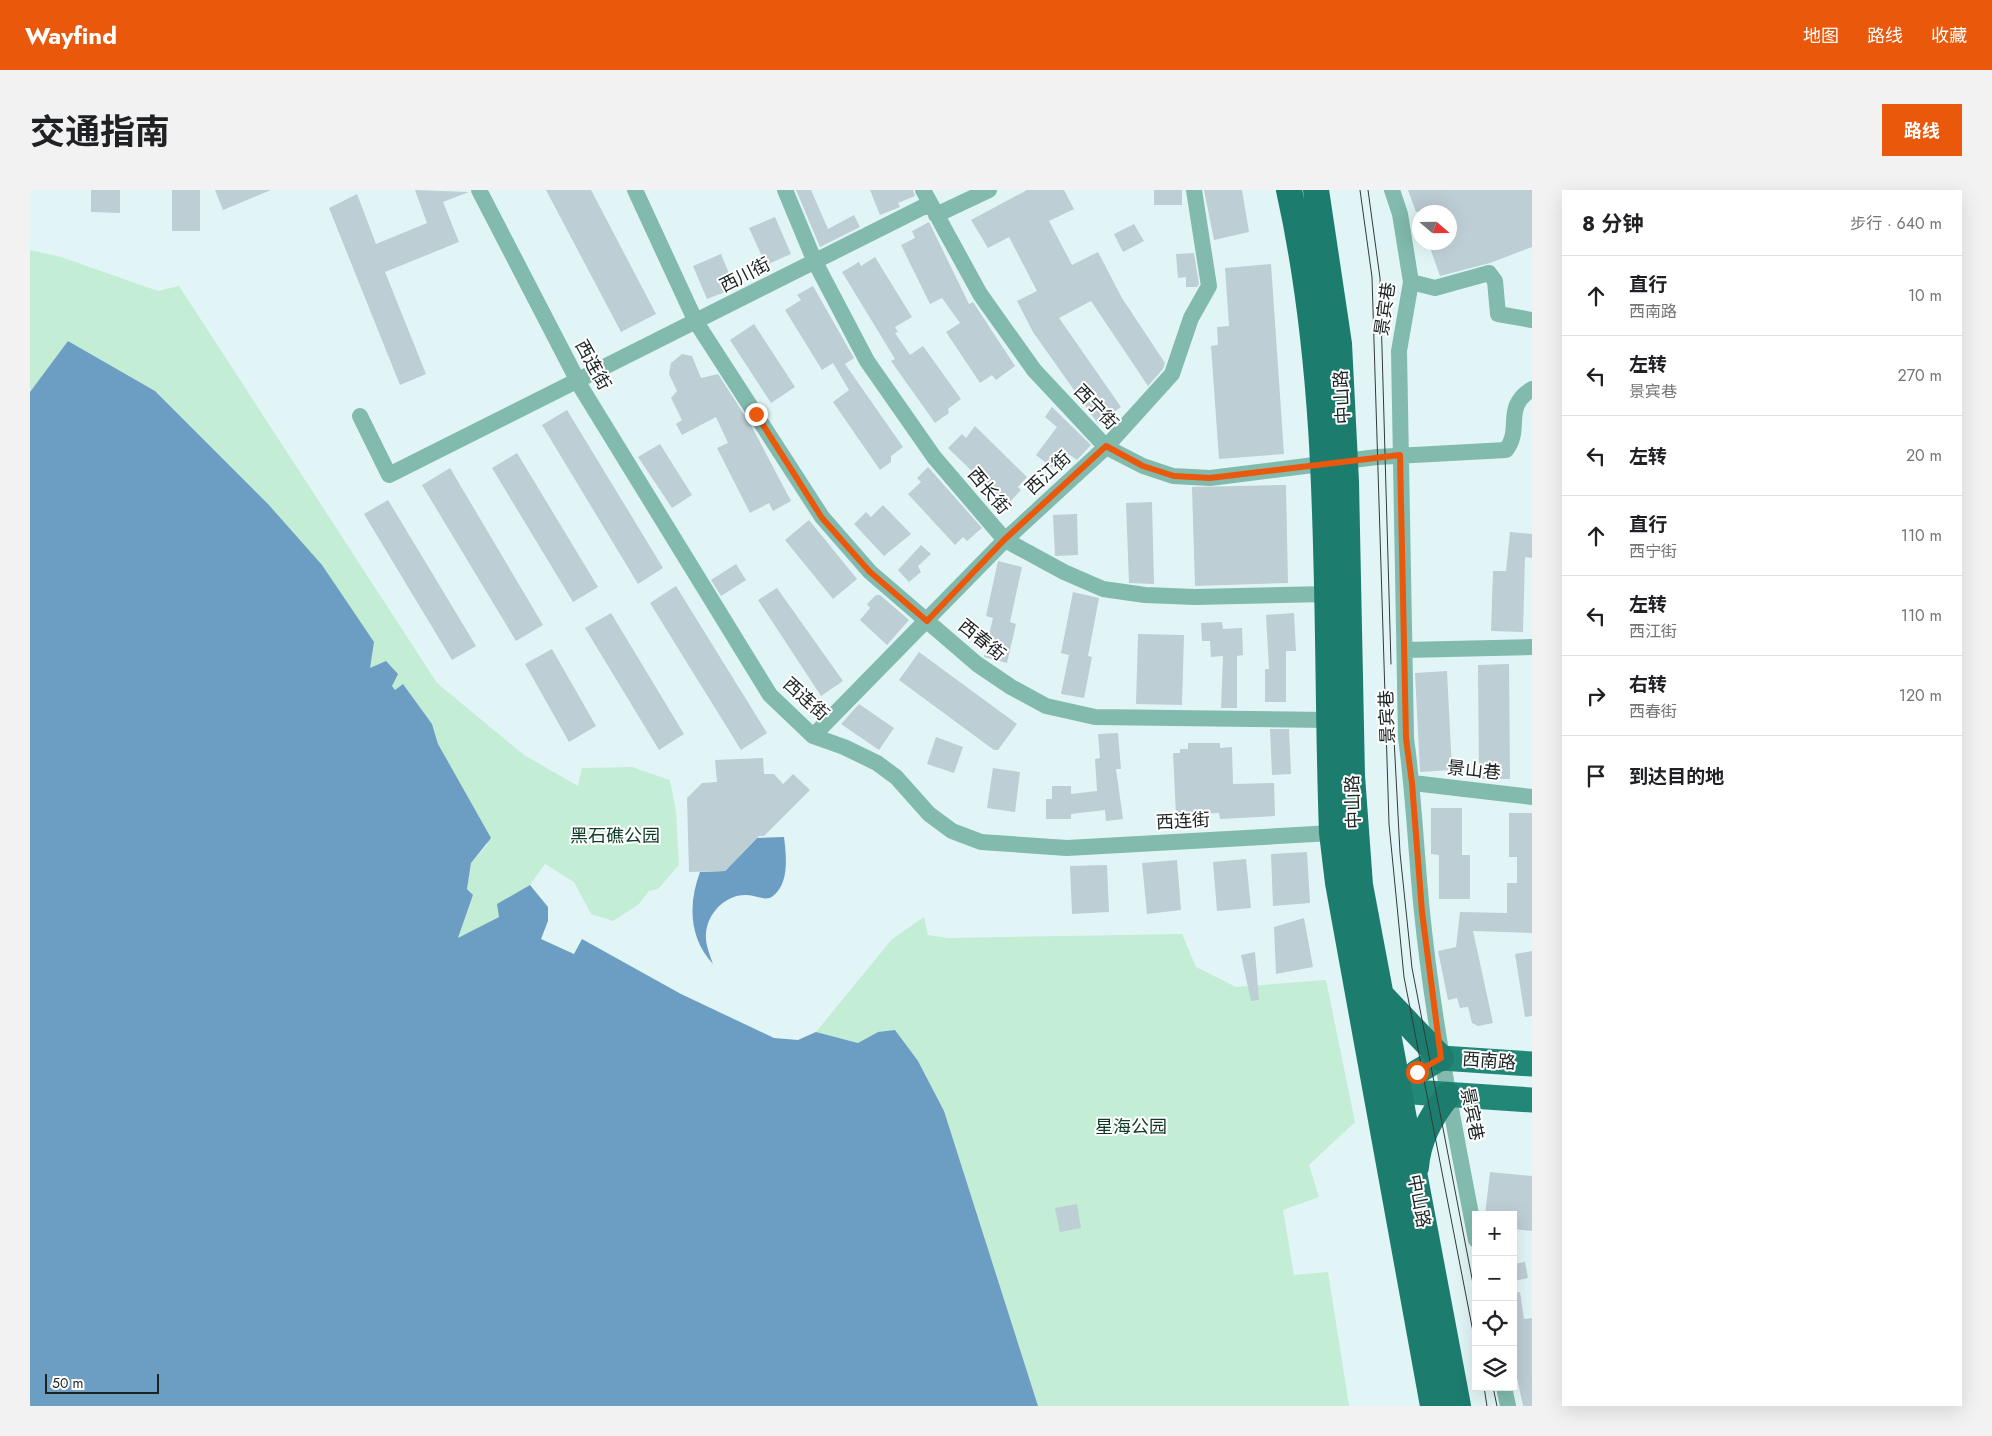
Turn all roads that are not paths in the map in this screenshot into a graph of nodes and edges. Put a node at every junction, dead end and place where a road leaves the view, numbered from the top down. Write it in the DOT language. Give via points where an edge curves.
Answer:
graph roads {
  1 [pos="479,190"];
  2 [pos="635,190"];
  3 [pos="784,190"];
  4 [pos="990,190"];
  5 [pos="1194,190"];
  6 [pos="1289,190"];
  7 [pos="1316,190"];
  8 [pos="1392,190"];
  9 [pos="930,203"];
  10 [pos="815,262"];
  11 [pos="1411,282"];
  12 [pos="1532,320"];
  13 [pos="696,322"];
  14 [pos="578,382"];
  15 [pos="1532,388"];
  16 [pos="360,416"];
  17 [pos="1106,446"];
  18 [pos="1400,455"];
  19 [pos="1334,462"];
  20 [pos="1004,540"];
  21 [pos="1327,594"];
  22 [pos="927,621"];
  23 [pos="1532,647"];
  24 [pos="1405,650"];
  25 [pos="1329,720"];
  26 [pos="813,736"];
  27 [pos="1412,783"];
  28 [pos="1532,796"];
  29 [pos="1332,833"];
  30 [pos="1380,994"];
  31 [pos="1441,1058"];
  32 [pos="1532,1064"];
  33 [pos="1373,1077"];
  34 [pos="1398,1091"];
  35 [pos="1448,1095"];
  36 [pos="1532,1100"];
  37 [pos="1380,1114"];
  38 [pos="1415,1178"];
  39 [pos="1472,1219"];
  40 [pos="1505,1391"];
  41 [pos="1433,1406"];
  42 [pos="1458,1406"];
  43 [pos="1508,1406"];
  1 -- 14 [label="street, 西连街"];
  2 -- 13 [label="street, 西春街"];
  3 -- 10 [label="street, 西长街"];
  4 -- 9 [label="street, 西川街"];
  5 -- 17 [label="street, 西江街" via="1209,286 1191,318 1172,374"];
  6 -- 19 [label="highway, 中山路"];
  7 -- 19 [label="highway, 中山路" via="1339,344"];
  8 -- 11 [label="street, 景宾巷" via="1400,214"];
  9 -- 10 [label="street, 西川街"];
  9 -- 17 [label="street, 西宁街" via="980,294 1034,370"];
  10 -- 13 [label="street, 西川街"];
  10 -- 20 [label="street, 西长街" via="867,361 934,457"];
  11 -- 12 [label="street" via="1434,288 1489,273 1495,281 1498,314"];
  11 -- 18 [label="street, 景宾巷" via="1400,351"];
  13 -- 14 [label="street, 西川街"];
  13 -- 22 [label="street, 西春街" via="822,518 870,572"];
  14 -- 16 [label="street, 西川街" via="389,475"];
  14 -- 26 [label="street, 西连街" via="770,695"];
  15 -- 18 [label="street, 西宁街" via="1516,404 1511,443 1506,450"];
  17 -- 19 [label="street, 西宁街" via="1143,466 1174,476 1210,478"];
  17 -- 20 [label="street, 西江街"];
  18 -- 19 [label="street, 西宁街"];
  18 -- 24 [label="street, 景宾巷"];
  19 -- 21 [label="highway, 中山路"];
  19 -- 30 [label="highway, 中山路" via="1354,833"];
  20 -- 21 [label="street, 西长街" via="1103,589 1195,597"];
  20 -- 22 [label="street, 西江街"];
  21 -- 25 [label="highway, 中山路"];
  22 -- 25 [label="street, 西春街" via="978,664 1046,706 1095,717"];
  22 -- 26 [label="street, 西江街"];
  23 -- 24 [label="street"];
  24 -- 27 [label="street, 景宾巷" via="1406,738"];
  25 -- 29 [label="highway, 中山路"];
  26 -- 29 [label="street, 西连街" via="877,763 896,777 929,814 952,831 981,842 1067,848"];
  27 -- 28 [label="street, 景山巷"];
  27 -- 31 [label="street, 景宾巷" via="1422,912"];
  29 -- 33 [label="highway, 中山路"];
  30 -- 31 [label="highway"];
  30 -- 34 [label="highway, 中山路"];
  31 -- 32 [label="main road, 西南路"];
  31 -- 34 [label="main road, 西南路" via="1417,1072"];
  31 -- 35 [label="street, 景宾巷"];
  33 -- 34 [label="main road, 西南路" via="1385,1087"];
  33 -- 37 [label="highway, 中山路"];
  34 -- 35 [label="main road, 西南路"];
  34 -- 37 [label="main road, 西南路"];
  34 -- 38 [label="highway, 中山路"];
  35 -- 36 [label="main road, 西南路"];
  35 -- 38 [label="highway" via="1435,1110 1427,1127 1416,1160"];
  35 -- 39 [label="street, 景宾巷"];
  37 -- 41 [label="highway, 中山路"];
  38 -- 42 [label="highway, 中山路"];
  40 -- 43 [label="street"];
}
